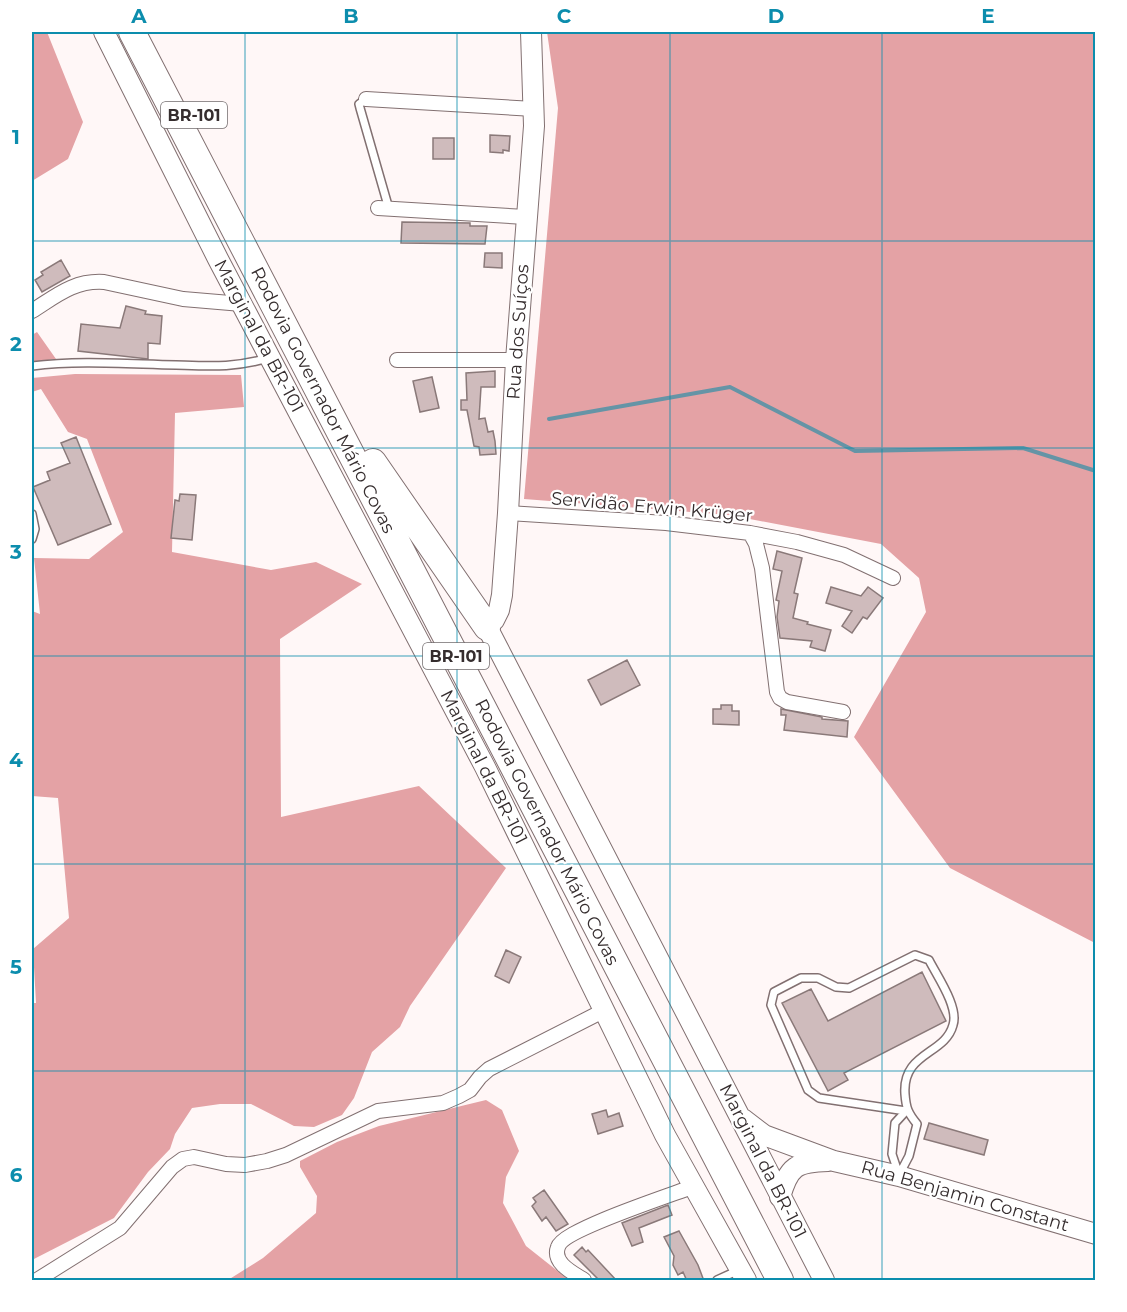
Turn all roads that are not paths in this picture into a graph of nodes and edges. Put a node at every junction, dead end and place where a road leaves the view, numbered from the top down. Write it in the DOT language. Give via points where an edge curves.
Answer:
graph roads {
  1 [pos="104,32"];
  2 [pos="132,32"];
  3 [pos="151,32"];
  4 [pos="531,32"];
  5 [pos="366,99"];
  6 [pos="534,109"];
  7 [pos="384,208"];
  8 [pos="526,217"];
  9 [pos="242,304"];
  10 [pos="32,311"];
  11 [pos="270,357"];
  12 [pos="397,360"];
  13 [pos="516,360"];
  14 [pos="32,366"];
  15 [pos="373,462"];
  16 [pos="508,513"];
  17 [pos="32,514"];
  18 [pos="750,533"];
  19 [pos="32,539"];
  20 [pos="893,578"];
  21 [pos="486,627"];
  22 [pos="843,712"];
  23 [pos="603,1011"];
  24 [pos="906,1111"];
  25 [pos="741,1117"];
  26 [pos="834,1161"];
  27 [pos="899,1176"];
  28 [pos="692,1187"];
  29 [pos="780,1197"];
  30 [pos="1095,1234"];
  31 [pos="743,1275"];
  32 [pos="37,1281"];
  33 [pos="584,1281"];
  34 [pos="717,1281"];
  35 [pos="780,1281"];
  36 [pos="798,1281"];
  37 [pos="824,1281"];
  1 -- 9 [label="main road, Marginal da BR-101"];
  2 -- 35 [label="highway, Rodovia Governador Mário Covas / BR-101"];
  3 -- 15 [label="highway, Rodovia Governador Mário Covas / BR-101"];
  4 -- 6 [label="main road, Rua dos Suíços"];
  5 -- 6 [label="street"];
  5 -- 7 [label="lane" via="359,104"];
  6 -- 8 [label="main road, Rua dos Suíços"];
  7 -- 8 [label="street"];
  8 -- 13 [label="main road, Rua dos Suíços"];
  9 -- 10 [label="street" via="183,299 92,281 80,283"];
  9 -- 11 [label="main road, Marginal da BR-101"];
  11 -- 14 [label="lane" via="216,366"];
  11 -- 23 [label="main road, Marginal da BR-101" via="479,757"];
  12 -- 13 [label="street"];
  13 -- 16 [label="main road, Rua dos Suíços"];
  15 -- 21 [label="highway"];
  15 -- 36 [label="highway, Rodovia Governador Mário Covas / BR-101"];
  16 -- 18 [label="street, Servidão Erwin Krüger"];
  16 -- 21 [label="main road, Rua dos Suíços" via="502,595 494,620"];
  17 -- 19 [label="lane"];
  18 -- 20 [label="street, Servidão Erwin Krüger" via="844,555"];
  18 -- 22 [label="street" via="762,568 780,698"];
  21 -- 25 [label="main road, Marginal da BR-101"];
  23 -- 28 [label="main road, Marginal da BR-101"];
  23 -- 32 [label="street" via="489,1069 470,1090 443,1103 378,1111 267,1161 245,1165 194,1157 183,1159 120,1228"];
  24 -- 24 [label="lane" via="904,1082 912,1065 945,1038 953,1025 954,1010 929,960 915,955 849,988 836,987 818,978 801,978 774,992 771,1005 808,1090 819,1098"];
  24 -- 27 [label="lane" via="896,1123 892,1154"];
  24 -- 27 [label="lane" via="917,1124"];
  25 -- 26 [label="main road, Rua Benjamin Constant" via="765,1135"];
  25 -- 29 [label="main road, Marginal da BR-101"];
  26 -- 27 [label="main road, Rua Benjamin Constant"];
  26 -- 29 [label="main road, Rua Benjamin Constant" via="797,1166 787,1176"];
  27 -- 30 [label="main road, Rua Benjamin Constant"];
  28 -- 31 [label="main road, Marginal da BR-101"];
  28 -- 33 [label="street" via="561,1241 559,1261"];
  29 -- 37 [label="main road, Marginal da BR-101"];
  31 -- 34 [label="lane"];
}
